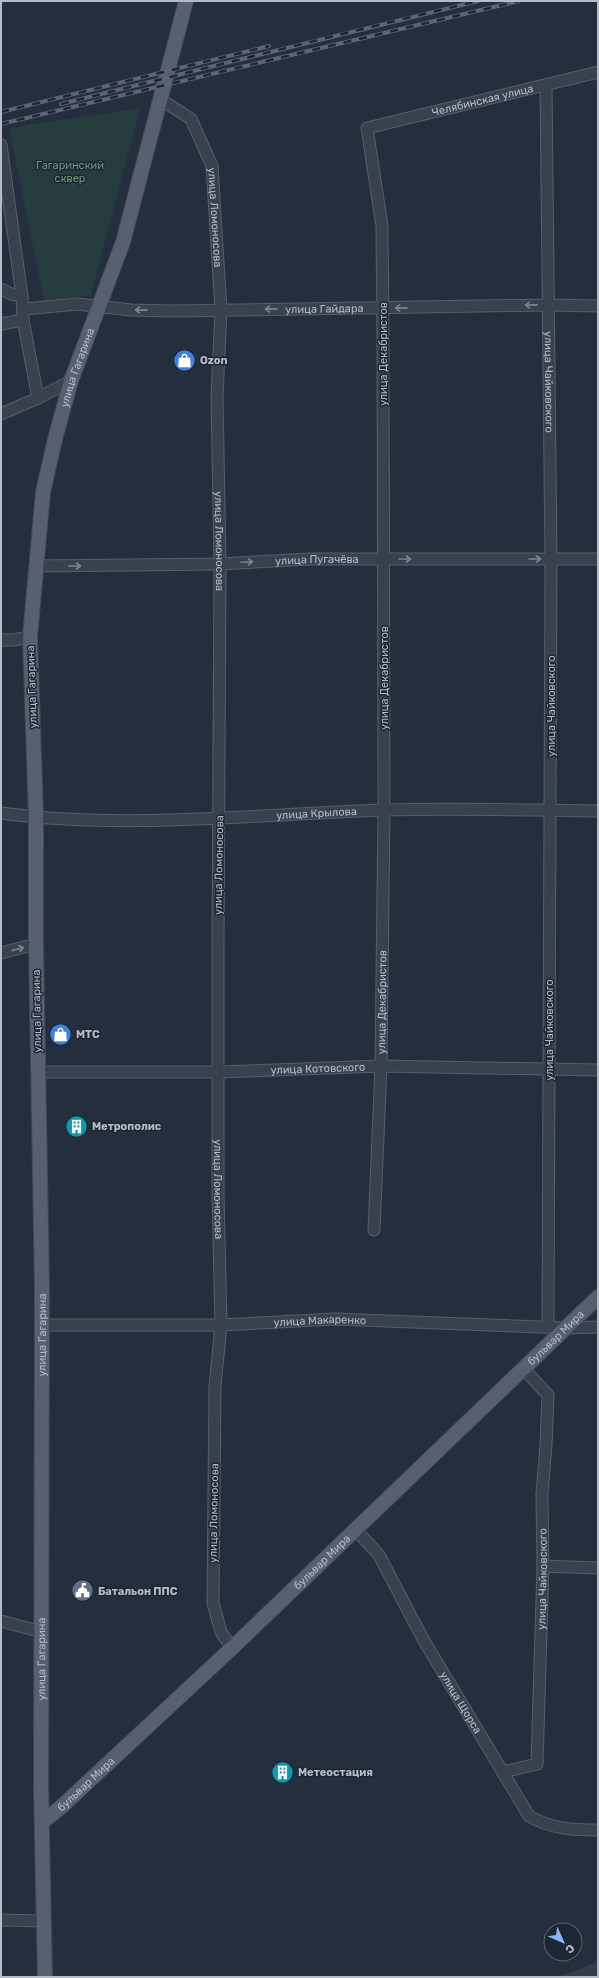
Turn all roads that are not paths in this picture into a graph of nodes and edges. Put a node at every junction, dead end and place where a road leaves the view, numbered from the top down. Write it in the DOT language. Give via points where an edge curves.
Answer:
graph roads {
  1 [pos="186,1"];
  2 [pos="598,72"];
  3 [pos="546,85"];
  4 [pos="160,99"];
  5 [pos="367,128"];
  6 [pos="1,145"];
  7 [pos="1,289"];
  8 [pos="22,296"];
  9 [pos="548,305"];
  10 [pos="100,306"];
  11 [pos="598,306"];
  12 [pos="382,308"];
  13 [pos="24,309"];
  14 [pos="220,310"];
  15 [pos="23,320"];
  16 [pos="1,324"];
  17 [pos="72,381"];
  18 [pos="38,398"];
  19 [pos="1,414"];
  20 [pos="383,558"];
  21 [pos="551,559"];
  22 [pos="598,559"];
  23 [pos="220,564"];
  24 [pos="36,566"];
  25 [pos="30,637"];
  26 [pos="1,640"];
  27 [pos="384,810"];
  28 [pos="550,810"];
  29 [pos="598,811"];
  30 [pos="1,813"];
  31 [pos="36,817"];
  32 [pos="219,818"];
  33 [pos="36,944"];
  34 [pos="1,953"];
  35 [pos="381,1066"];
  36 [pos="549,1069"];
  37 [pos="598,1070"];
  38 [pos="38,1072"];
  39 [pos="219,1072"];
  40 [pos="374,1230"];
  41 [pos="598,1297"];
  42 [pos="42,1325"];
  43 [pos="221,1325"];
  44 [pos="548,1327"];
  45 [pos="598,1327"];
  46 [pos="565,1328"];
  47 [pos="524,1369"];
  48 [pos="355,1529"];
  49 [pos="543,1566"];
  50 [pos="598,1568"];
  51 [pos="1,1621"];
  52 [pos="42,1632"];
  53 [pos="232,1648"];
  54 [pos="503,1772"];
  55 [pos="42,1822"];
  56 [pos="598,1830"];
  57 [pos="1,1920"];
  58 [pos="43,1921"];
  59 [pos="45,1977"];
  1 -- 4 [label="main road, улица Гагарина"];
  2 -- 3 [label="street, Челябинская улица"];
  3 -- 5 [label="street, Челябинская улица"];
  3 -- 9 [label="street, улица Чайковского"];
  4 -- 10 [label="main road, улица Гагарина" via="123,242"];
  4 -- 14 [label="street, улица Ломоносова" via="191,119 212,166"];
  5 -- 12 [label="street, улица Декабристов" via="382,226"];
  6 -- 8 [label="street"];
  7 -- 8 [label="street"];
  8 -- 13 [label="street"];
  9 -- 11 [label="street, улица Гайдара"];
  9 -- 12 [label="street, улица Гайдара, one-way"];
  9 -- 21 [label="street, улица Чайковского"];
  10 -- 13 [label="street, улица Гайдара" via="78,304"];
  14 -- 10 [label="street, улица Гайдара, one-way" via="131,310"];
  10 -- 17 [label="main road, улица Гагарина"];
  12 -- 14 [label="street, улица Гайдара, one-way"];
  12 -- 20 [label="street, улица Декабристов"];
  13 -- 15 [label="street"];
  14 -- 23 [label="street, улица Ломоносова" via="216,396"];
  15 -- 16 [label="street"];
  15 -- 18 [label="street"];
  17 -- 18 [label="street"];
  17 -- 24 [label="main road, улица Гагарина" via="43,492"];
  18 -- 19 [label="street"];
  20 -- 21 [label="street, улица Пугачёва, one-way"];
  23 -- 20 [label="street, улица Пугачёва, one-way"];
  20 -- 27 [label="street, улица Декабристов"];
  21 -- 22 [label="street, улица Пугачёва"];
  21 -- 28 [label="street, улица Чайковского"];
  24 -- 23 [label="street, улица Пугачёва, one-way"];
  23 -- 32 [label="street, улица Ломоносова"];
  24 -- 25 [label="main road, улица Гагарина"];
  25 -- 26 [label="street"];
  25 -- 31 [label="main road, улица Гагарина"];
  27 -- 28 [label="street, улица Крылова"];
  27 -- 32 [label="street, улица Крылова"];
  27 -- 35 [label="street, улица Декабристов"];
  28 -- 29 [label="street, улица Крылова"];
  28 -- 36 [label="street, улица Чайковского"];
  30 -- 31 [label="street, улица Крылова"];
  31 -- 32 [label="street, улица Крылова" via="107,821"];
  31 -- 33 [label="main road, улица Гагарина"];
  32 -- 39 [label="street, улица Ломоносова"];
  34 -- 33 [label="street, one-way"];
  33 -- 38 [label="main road, улица Гагарина"];
  35 -- 36 [label="street, улица Котовского"];
  35 -- 39 [label="street, улица Котовского"];
  35 -- 40 [label="street, улица Декабристов"];
  36 -- 37 [label="street, улица Котовского"];
  36 -- 44 [label="street, улица Чайковского"];
  38 -- 39 [label="street, улица Котовского"];
  38 -- 42 [label="main road, улица Гагарина"];
  39 -- 43 [label="street, улица Ломоносова"];
  41 -- 46 [label="main road, бульвар Мира"];
  42 -- 43 [label="street, улица Макаренко"];
  42 -- 52 [label="main road, улица Гагарина"];
  43 -- 44 [label="street, улица Макаренко" via="335,1319"];
  43 -- 53 [label="street, улица Ломоносова" via="215,1386 213,1603 221,1632"];
  44 -- 46 [label="street, улица Макаренко"];
  45 -- 46 [label="street, улица Макаренко"];
  46 -- 47 [label="main road, бульвар Мира"];
  47 -- 48 [label="main road, бульвар Мира"];
  47 -- 49 [label="street, улица Чайковского" via="548,1395 542,1494"];
  48 -- 53 [label="main road, бульвар Мира"];
  48 -- 54 [label="street, улица Щорса" via="379,1555 423,1639"];
  49 -- 50 [label="street"];
  49 -- 54 [label="street, улица Чайковского" via="537,1764"];
  51 -- 52 [label="street"];
  52 -- 55 [label="main road, улица Гагарина"];
  53 -- 55 [label="main road, бульвар Мира"];
  54 -- 56 [label="street, улица Щорса" via="529,1816 539,1822 567,1829"];
  55 -- 58 [label="main road, улица Гагарина"];
  57 -- 58 [label="street"];
  58 -- 59 [label="main road, улица Гагарина"];
}
